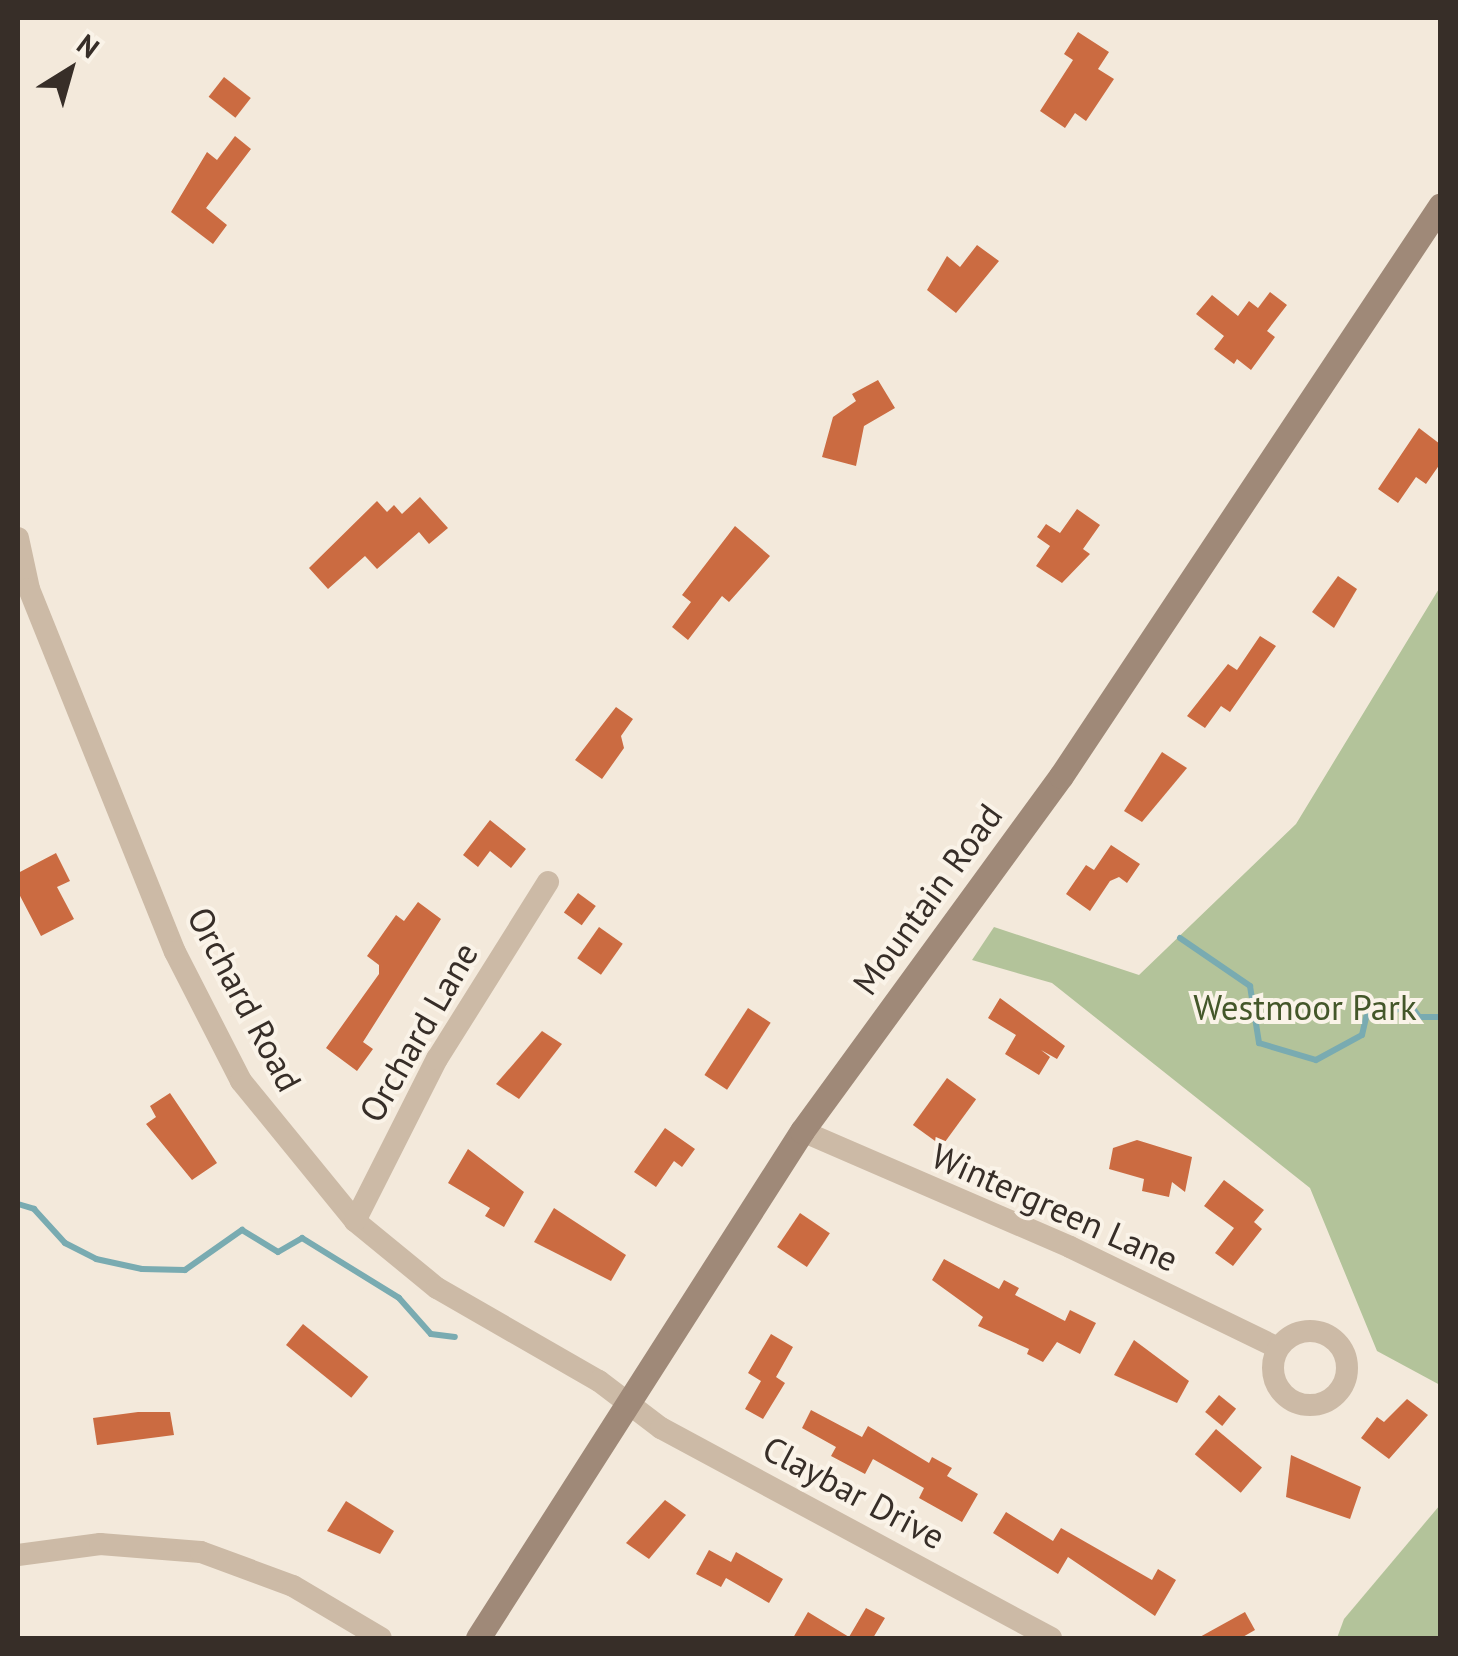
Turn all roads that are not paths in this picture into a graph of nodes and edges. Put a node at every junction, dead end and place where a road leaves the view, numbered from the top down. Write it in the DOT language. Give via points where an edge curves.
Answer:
graph roads {
  1 [pos="1440,206"];
  2 [pos="18,538"];
  3 [pos="548,882"];
  4 [pos="802,1131"];
  5 [pos="355,1221"];
  6 [pos="1278,1348"];
  7 [pos="626,1402"];
  8 [pos="18,1556"];
  9 [pos="381,1638"];
  10 [pos="478,1638"];
  11 [pos="1052,1638"];
  1 -- 4 [label="main road, Mountain Road" via="1061,776"];
  2 -- 5 [label="street, Orchard Road" via="30,588 176,952 242,1081"];
  3 -- 5 [label="street, Orchard Lane" via="438,1059"];
  4 -- 6 [label="street, Wintergreen Lane" via="1070,1247"];
  4 -- 7 [label="main road, Mountain Road"];
  5 -- 7 [label="street, Orchard Road" via="471,1310"];
  7 -- 10 [label="main road, Mountain Road"];
  7 -- 11 [label="street, Claybar Drive" via="662,1428"];
  8 -- 9 [label="street" via="100,1544 201,1552 292,1586"];
}
